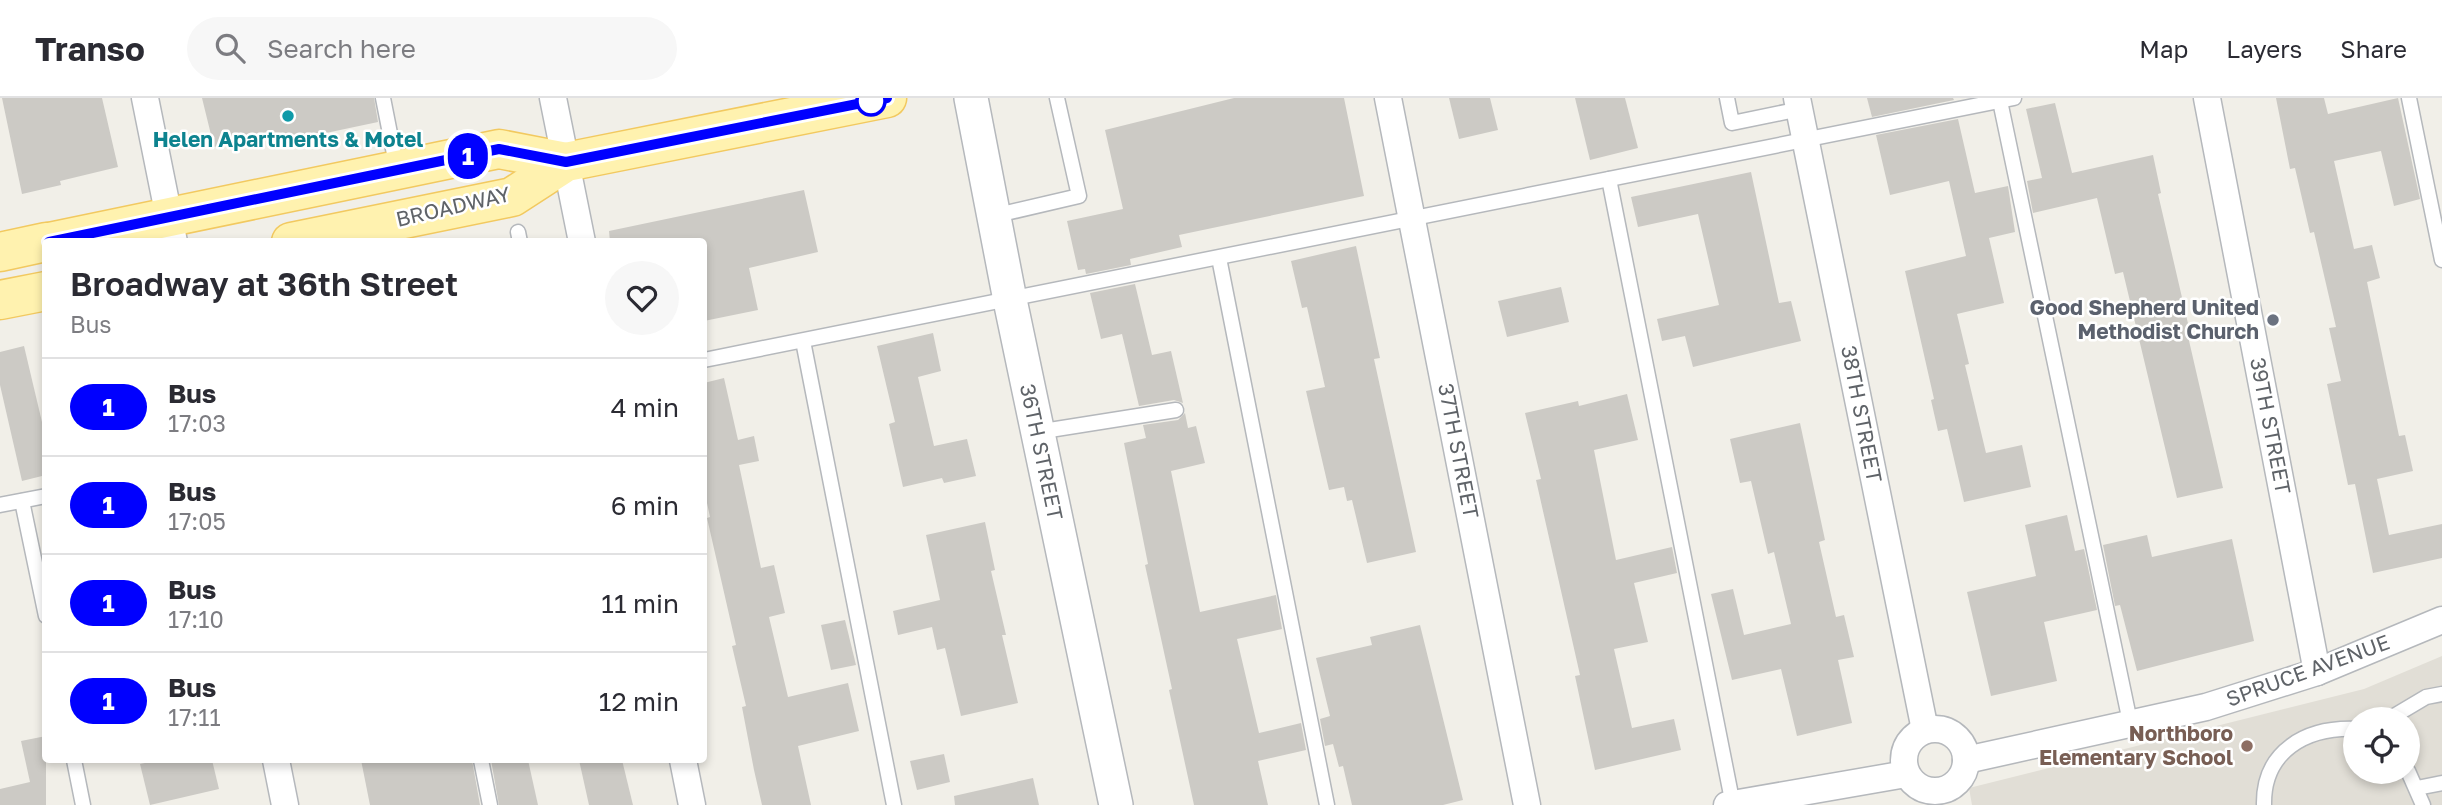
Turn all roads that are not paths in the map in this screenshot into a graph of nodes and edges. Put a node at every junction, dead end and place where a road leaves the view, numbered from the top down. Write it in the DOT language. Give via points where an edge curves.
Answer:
graph roads {
  1 [pos="145,98"];
  2 [pos="383,98"];
  3 [pos="553,98"];
  4 [pos="887,98"];
  5 [pos="971,98"];
  6 [pos="1057,98"];
  7 [pos="1388,98"];
  8 [pos="1727,98"];
  9 [pos="2207,98"];
  10 [pos="2409,98"];
  11 [pos="2007,99"];
  12 [pos="1799,104"];
  13 [pos="786,108"];
  14 [pos="1806,140"];
  15 [pos="566,162"];
  16 [pos="398,170"];
  17 [pos="1609,179"];
  18 [pos="993,216"];
  19 [pos="1412,219"];
  20 [pos="171,229"];
  21 [pos="374,233"];
  22 [pos="85,238"];
  23 [pos="327,238"];
  24 [pos="581,238"];
  25 [pos="42,243"];
  26 [pos="0,251"];
  27 [pos="1219,258"];
  28 [pos="2442,260"];
  29 [pos="42,292"];
  30 [pos="0,300"];
  31 [pos="1010,300"];
  32 [pos="803,341"];
  33 [pos="707,359"];
  34 [pos="1176,410"];
  35 [pos="1037,432"];
  36 [pos="42,497"];
  37 [pos="22,501"];
  38 [pos="0,505"];
  39 [pos="42,597"];
  40 [pos="2442,620"];
  41 [pos="2317,672"];
  42 [pos="2442,694"];
  43 [pos="2409,707"];
  44 [pos="2130,722"];
  45 [pos="1925,730"];
  46 [pos="2343,730"];
  47 [pos="1966,760"];
  48 [pos="75,763"];
  49 [pos="277,763"];
  50 [pos="482,763"];
  51 [pos="684,763"];
  52 [pos="1906,774"];
  53 [pos="2442,783"];
  54 [pos="2415,784"];
  55 [pos="2417,788"];
  56 [pos="1937,799"];
  57 [pos="83,805"];
  58 [pos="285,805"];
  59 [pos="490,805"];
  60 [pos="692,805"];
  61 [pos="894,805"];
  62 [pos="1116,805"];
  63 [pos="1327,805"];
  64 [pos="1527,805"];
  65 [pos="1731,805"];
  66 [pos="2264,805"];
  67 [pos="2423,805"];
  1 -- 20 [label="street"];
  2 -- 16 [label="lane"];
  3 -- 15 [label="street"];
  4 -- 13 [label="main road, BROADWAY"];
  5 -- 18 [label="street, 36TH STREET"];
  6 -- 18 [label="lane" via="1079,196"];
  7 -- 19 [label="street, 37TH STREET"];
  8 -- 12 [label="lane" via="1732,123"];
  9 -- 41 [label="street, 39TH STREET"];
  10 -- 28 [label="lane"];
  11 -- 14 [label="lane"];
  11 -- 44 [label="lane"];
  12 -- 14 [label="street, 38TH STREET"];
  13 -- 15 [label="main road, BROADWAY"];
  14 -- 17 [label="lane"];
  14 -- 45 [label="street, 38TH STREET"];
  15 -- 16 [label="main road, BROADWAY" via="499,149"];
  15 -- 21 [label="main road, BROADWAY" via="512,197"];
  15 -- 24 [label="street"];
  16 -- 20 [label="main road, BROADWAY"];
  17 -- 19 [label="lane"];
  17 -- 65 [label="lane"];
  18 -- 31 [label="street, 36TH STREET"];
  19 -- 27 [label="lane"];
  19 -- 64 [label="street, 37TH STREET"];
  20 -- 22 [label="main road, BROADWAY"];
  21 -- 23 [label="main road, BROADWAY"];
  25 -- 26 [label="main road, BROADWAY"];
  27 -- 31 [label="lane"];
  27 -- 63 [label="lane"];
  29 -- 30 [label="main road"];
  31 -- 32 [label="lane"];
  31 -- 35 [label="street, 36TH STREET"];
  32 -- 33 [label="lane"];
  32 -- 61 [label="lane"];
  34 -- 35 [label="lane"];
  35 -- 62 [label="street, 36TH STREET"];
  36 -- 37 [label="lane"];
  37 -- 38 [label="lane"];
  37 -- 39 [label="lane"];
  40 -- 41 [label="street, SPRUCE AVENUE"];
  41 -- 44 [label="street, SPRUCE AVENUE" via="2206,707"];
  42 -- 43 [label="lane"];
  44 -- 47 [label="street, SPRUCE AVENUE"];
  45 -- 47 [label="street" via="1953,734 1965,750"];
  45 -- 52 [label="street" via="1904,753"];
  46 -- 66 [label="lane" via="2312,733 2280,753 2264,787"];
  47 -- 56 [label="street" via="1961,779"];
  48 -- 57 [label="lane"];
  49 -- 58 [label="street"];
  50 -- 59 [label="lane"];
  51 -- 60 [label="street"];
  52 -- 56 [label="street"];
  52 -- 65 [label="street"];
  53 -- 55 [label="lane"];
  54 -- 55 [label="lane"];
  55 -- 67 [label="lane"];
}
